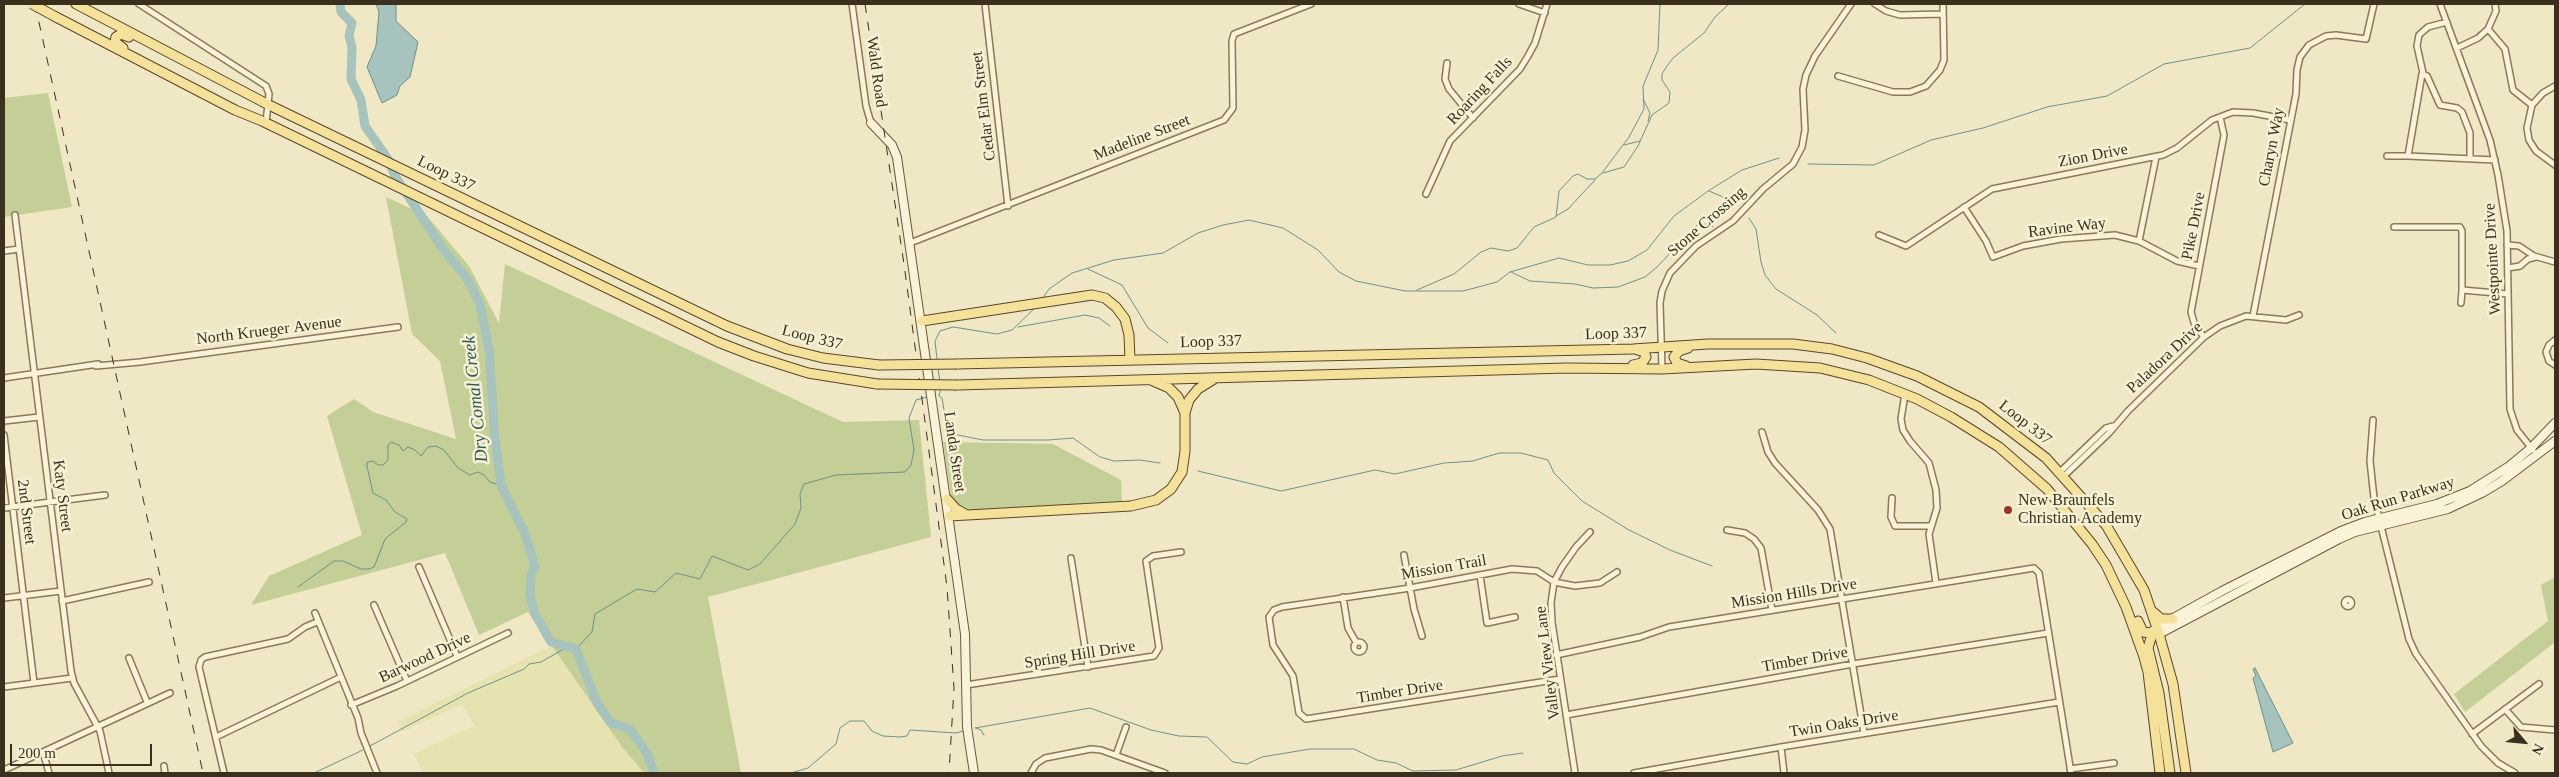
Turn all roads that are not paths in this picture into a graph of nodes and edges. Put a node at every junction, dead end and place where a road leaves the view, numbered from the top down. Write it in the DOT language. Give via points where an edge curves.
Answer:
graph roads {
  1 [pos="32,4"];
  2 [pos="76,4"];
  3 [pos="139,4"];
  4 [pos="852,4"];
  5 [pos="985,4"];
  6 [pos="1311,4"];
  7 [pos="1519,4"];
  8 [pos="1547,4"];
  9 [pos="1851,4"];
  10 [pos="1875,4"];
  11 [pos="1943,4"];
  12 [pos="2374,4"];
  13 [pos="2440,4"];
  14 [pos="2495,4"];
  15 [pos="1545,13"];
  16 [pos="1943,14"];
  17 [pos="2447,22"];
  18 [pos="2488,29"];
  19 [pos="2456,48"];
  20 [pos="1447,63"];
  21 [pos="2423,73"];
  22 [pos="1838,76"];
  23 [pos="214,78"];
  24 [pos="2555,86"];
  25 [pos="205,95"];
  26 [pos="268,105"];
  27 [pos="2532,105"];
  28 [pos="2220,117"];
  29 [pos="1473,118"];
  30 [pos="2290,120"];
  31 [pos="266,123"];
  32 [pos="872,124"];
  33 [pos="886,138"];
  34 [pos="2387,156"];
  35 [pos="2408,156"];
  36 [pos="2156,157"];
  37 [pos="2470,159"];
  38 [pos="2495,160"];
  39 [pos="2555,165"];
  40 [pos="1426,194"];
  41 [pos="1008,206"];
  42 [pos="1964,207"];
  43 [pos="15,215"];
  44 [pos="2394,227"];
  45 [pos="1879,235"];
  46 [pos="2139,241"];
  47 [pos="910,243"];
  48 [pos="2507,245"];
  49 [pos="19,249"];
  50 [pos="4,251"];
  51 [pos="2526,251"];
  52 [pos="2537,257"];
  53 [pos="2526,260"];
  54 [pos="2555,262"];
  55 [pos="2199,266"];
  56 [pos="2508,268"];
  57 [pos="2462,290"];
  58 [pos="2508,294"];
  59 [pos="2461,303"];
  60 [pos="2299,315"];
  61 [pos="2253,316"];
  62 [pos="922,321"];
  63 [pos="398,326"];
  64 [pos="2204,337"];
  65 [pos="2555,340"];
  66 [pos="1708,344"];
  67 [pos="1662,347"];
  68 [pos="1632,349"];
  69 [pos="1130,360"];
  70 [pos="841,361"];
  71 [pos="2555,365"];
  72 [pos="1690,366"];
  73 [pos="1620,368"];
  74 [pos="1662,369"];
  75 [pos="36,374"];
  76 [pos="4,378"];
  77 [pos="835,378"];
  78 [pos="1215,378"];
  79 [pos="1150,380"];
  80 [pos="1905,394"];
  81 [pos="1184,413"];
  82 [pos="39,417"];
  83 [pos="2373,420"];
  84 [pos="4,421"];
  85 [pos="2555,423"];
  86 [pos="1762,432"];
  87 [pos="4,435"];
  88 [pos="2555,441"];
  89 [pos="2534,451"];
  90 [pos="2020,464"];
  91 [pos="2062,474"];
  92 [pos="105,495"];
  93 [pos="1892,498"];
  94 [pos="947,499"];
  95 [pos="50,502"];
  96 [pos="13,507"];
  97 [pos="4,508"];
  98 [pos="970,515"];
  99 [pos="949,516"];
  100 [pos="2379,523"];
  101 [pos="1930,526"];
  102 [pos="1727,530"];
  103 [pos="1590,532"];
  104 [pos="1181,552"];
  105 [pos="1404,555"];
  106 [pos="1071,558"];
  107 [pos="418,566"];
  108 [pos="1617,572"];
  109 [pos="1480,575"];
  110 [pos="149,582"];
  111 [pos="1554,582"];
  112 [pos="1936,584"];
  113 [pos="1410,588"];
  114 [pos="61,591"];
  115 [pos="24,595"];
  116 [pos="1343,597"];
  117 [pos="4,598"];
  118 [pos="1843,599"];
  119 [pos="62,601"];
  120 [pos="374,605"];
  121 [pos="1772,610"];
  122 [pos="2151,610"];
  123 [pos="315,613"];
  124 [pos="1515,617"];
  125 [pos="2173,619"];
  126 [pos="318,622"];
  127 [pos="2156,632"];
  128 [pos="508,633"];
  129 [pos="2048,633"];
  130 [pos="1422,636"];
  131 [pos="1356,642"];
  132 [pos="1556,655"];
  133 [pos="457,656"];
  134 [pos="129,658"];
  135 [pos="1854,664"];
  136 [pos="1088,667"];
  137 [pos="341,677"];
  138 [pos="72,678"];
  139 [pos="1560,679"];
  140 [pos="406,682"];
  141 [pos="34,683"];
  142 [pos="2539,684"];
  143 [pos="966,685"];
  144 [pos="4,686"];
  145 [pos="170,693"];
  146 [pos="147,702"];
  147 [pos="2059,702"];
  148 [pos="351,705"];
  149 [pos="2505,709"];
  150 [pos="1566,715"];
  151 [pos="1303,718"];
  152 [pos="97,726"];
  153 [pos="1126,727"];
  154 [pos="2555,730"];
  155 [pos="1864,734"];
  156 [pos="2472,734"];
  157 [pos="216,737"];
  158 [pos="1781,747"];
  159 [pos="43,752"];
  160 [pos="1116,755"];
  161 [pos="2114,763"];
  162 [pos="164,766"];
  163 [pos="4,770"];
  164 [pos="2071,771"];
  165 [pos="49,773"];
  166 [pos="109,773"];
  167 [pos="165,773"];
  168 [pos="224,773"];
  169 [pos="377,773"];
  170 [pos="974,773"];
  171 [pos="1031,773"];
  172 [pos="1165,773"];
  173 [pos="1575,773"];
  174 [pos="1634,773"];
  175 [pos="1784,773"];
  176 [pos="2160,773"];
  177 [pos="2170,773"];
  178 [pos="2186,773"];
  179 [pos="2515,773"];
  1 -- 25 [label="main road, Loop 337, bridge"];
  2 -- 23 [label="main road, Loop 337"];
  3 -- 26 [label="street" via="266,86 270,94"];
  4 -- 32 [label="street, Wald Road" via="866,106"];
  5 -- 41 [label="street, Cedar Elm Street"];
  6 -- 41 [label="street, Madeline Street" via="1234,34 1233,108 1228,118"];
  7 -- 15 [label="street"];
  8 -- 15 [label="street, Roaring Falls"];
  9 -- 67 [label="street, Stone Crossing" via="1806,74 1803,90 1805,130 1802,147 1793,164 1763,189 1733,221 1696,246 1670,273 1660,303"];
  10 -- 16 [label="street" via="1900,15"];
  11 -- 16 [label="street"];
  12 -- 30 [label="street, Charyn Way" via="2366,39 2332,35 2309,45 2298,64"];
  13 -- 17 [label="street, Westpointe Drive"];
  14 -- 18 [label="street" via="2496,11"];
  15 -- 29 [label="street, Roaring Falls" via="1520,69"];
  16 -- 22 [label="street" via="1944,60 1926,86 1910,92 1893,92"];
  17 -- 19 [label="street, Westpointe Drive"];
  17 -- 21 [label="street" via="2428,26 2419,35 2417,46"];
  18 -- 19 [label="street" via="2478,38"];
  18 -- 27 [label="street" via="2505,49 2513,90"];
  19 -- 38 [label="street, Westpointe Drive"];
  20 -- 29 [label="street" via="1445,79 1449,89"];
  21 -- 35 [label="street"];
  21 -- 37 [label="street" via="2428,76 2440,105 2462,112 2470,133"];
  23 -- 25 [label="main road" via="124,35 116,37 115,42 119,46"];
  23 -- 26 [label="main road, Loop 337"];
  24 -- 27 [label="street"];
  25 -- 31 [label="main road, Loop 337"];
  26 -- 31 [label="street"];
  26 -- 70 [label="main road, Loop 337" via="727,326 787,349"];
  27 -- 39 [label="street" via="2527,122 2529,140 2539,155"];
  28 -- 30 [label="street, Zion Drive" via="2238,112"];
  28 -- 36 [label="street, Zion Drive" via="2177,148"];
  28 -- 55 [label="street, Pike Drive" via="2224,135"];
  29 -- 40 [label="street, Roaring Falls" via="1446,148"];
  30 -- 61 [label="street, Charyn Way"];
  31 -- 77 [label="main road, Loop 337" via="718,342 770,362"];
  32 -- 33 [label="street, Wald Road"];
  33 -- 47 [label="street, Landa Street" via="897,157"];
  34 -- 35 [label="street"];
  35 -- 37 [label="street"];
  36 -- 42 [label="street, Zion Drive" via="1992,189"];
  36 -- 46 [label="street"];
  37 -- 38 [label="street"];
  38 -- 48 [label="street, Westpointe Drive"];
  41 -- 47 [label="street, Madeline Street"];
  42 -- 45 [label="street, Zion Drive" via="1906,246"];
  42 -- 46 [label="street, Ravine Way" via="1993,257 2023,246 2061,239 2115,235"];
  43 -- 49 [label="street, Katy Street"];
  44 -- 57 [label="street" via="2460,227"];
  46 -- 55 [label="street, Ravine Way" via="2177,261"];
  47 -- 62 [label="street, Landa Street"];
  48 -- 51 [label="street" via="2519,246"];
  48 -- 56 [label="street, Westpointe Drive"];
  49 -- 50 [label="street"];
  49 -- 75 [label="street, Katy Street"];
  51 -- 52 [label="street"];
  51 -- 53 [label="street"];
  52 -- 53 [label="street"];
  52 -- 54 [label="street"];
  53 -- 56 [label="street" via="2520,266"];
  55 -- 64 [label="street, Pike Drive" via="2190,312"];
  56 -- 58 [label="street, Westpointe Drive"];
  57 -- 58 [label="street"];
  57 -- 59 [label="street"];
  58 -- 89 [label="street, Westpointe Drive" via="2510,412 2517,430"];
  60 -- 61 [label="street, Paladora Drive" via="2286,320"];
  61 -- 64 [label="street, Paladora Drive" via="2227,322"];
  62 -- 69 [label="main road" via="1092,295 1105,298 1125,319"];
  62 -- 94 [label="street, Landa Street"];
  63 -- 75 [label="street, North Krueger Avenue"];
  64 -- 91 [label="street, Paladora Drive" via="2109,433"];
  65 -- 71 [label="street" via="2546,352 2549,361"];
  66 -- 67 [label="main road, Loop 337"];
  66 -- 72 [label="main road" via="1684,349 1675,355 1677,363"];
  66 -- 91 [label="main road, Loop 337" via="1793,344 1868,358 1917,376 1979,407 2019,436"];
  67 -- 68 [label="main road, Loop 337"];
  67 -- 74 [label="street, Stone Crossing"];
  68 -- 69 [label="main road, Loop 337"];
  68 -- 73 [label="main road" via="1644,352 1644,361"];
  69 -- 70 [label="main road, Loop 337, bridge" via="957,364"];
  70 -- 77 [label="main road" via="850,365 852,373 847,378"];
  72 -- 74 [label="main road, Loop 337"];
  72 -- 80 [label="main road, Loop 337" via="1805,366 1852,375"];
  73 -- 74 [label="main road, Loop 337"];
  73 -- 78 [label="main road, Loop 337"];
  75 -- 76 [label="street, North Krueger Avenue"];
  75 -- 82 [label="street, Katy Street"];
  77 -- 79 [label="main road, Loop 337, bridge" via="878,384 957,386"];
  78 -- 79 [label="main road, Loop 337"];
  78 -- 81 [label="main road" via="1198,389"];
  79 -- 81 [label="main road" via="1168,388 1178,397"];
  80 -- 90 [label="main road, Loop 337" via="1984,436"];
  80 -- 101 [label="street" via="1902,425 1931,468 1940,508"];
  81 -- 98 [label="main road" via="1182,472 1170,489 1156,500 1131,506"];
  82 -- 84 [label="street"];
  82 -- 95 [label="street, Katy Street"];
  83 -- 100 [label="street" via="2370,461"];
  85 -- 89 [label="street, Oak Run Parkway"];
  86 -- 118 [label="street" via="1775,463 1828,524"];
  87 -- 96 [label="street, 2nd Street"];
  88 -- 89 [label="street, Oak Run Parkway"];
  89 -- 100 [label="street, Oak Run Parkway" via="2502,481 2448,509"];
  90 -- 127 [label="main road" via="2043,478 2086,527 2111,565 2141,629 2143,632"];
  90 -- 176 [label="main road, Loop 337" via="2062,505 2092,544 2126,607 2148,672"];
  91 -- 122 [label="main road, Loop 337" via="2106,525 2144,590"];
  92 -- 95 [label="street"];
  93 -- 101 [label="street" via="1891,517 1895,526"];
  94 -- 98 [label="main road" via="956,509"];
  94 -- 99 [label="street, Landa Street"];
  95 -- 96 [label="street"];
  95 -- 114 [label="street, Katy Street"];
  96 -- 97 [label="street"];
  96 -- 115 [label="street, 2nd Street"];
  98 -- 99 [label="main road"];
  99 -- 143 [label="street, Landa Street" via="965,634"];
  100 -- 125 [label="street, Oak Run Parkway" via="2341,531"];
  100 -- 127 [label="street, Oak Run Parkway" via="2339,539"];
  100 -- 156 [label="street" via="2411,644"];
  101 -- 112 [label="street"];
  102 -- 121 [label="street" via="1745,533 1761,548"];
  103 -- 111 [label="street, Valley View Lane" via="1569,556"];
  104 -- 136 [label="street, Spring Hill Drive" via="1153,556 1146,561 1159,648 1157,653"];
  105 -- 113 [label="street"];
  106 -- 136 [label="street"];
  107 -- 133 [label="street"];
  108 -- 111 [label="street, Mission Trail" via="1604,581 1587,586"];
  109 -- 111 [label="street, Mission Trail" via="1520,568 1536,571"];
  109 -- 113 [label="street, Mission Trail"];
  109 -- 124 [label="street" via="1487,623"];
  110 -- 119 [label="street"];
  111 -- 132 [label="street, Valley View Lane" via="1551,614"];
  112 -- 118 [label="street, Mission Hills Drive"];
  112 -- 129 [label="street, Mission Hills Drive" via="2037,569"];
  113 -- 116 [label="street, Mission Trail"];
  113 -- 130 [label="street"];
  114 -- 115 [label="street"];
  114 -- 119 [label="street, Katy Street"];
  115 -- 117 [label="street"];
  115 -- 141 [label="street, 2nd Street"];
  116 -- 131 [label="street" via="1348,628"];
  116 -- 151 [label="street, Mission Trail" via="1282,607 1271,613 1268,621 1271,639 1292,676 1299,713"];
  118 -- 121 [label="street, Mission Hills Drive"];
  118 -- 135 [label="street"];
  119 -- 138 [label="street, Katy Street"];
  120 -- 140 [label="street"];
  121 -- 132 [label="street, Mission Hills Drive" via="1669,627 1640,637"];
  122 -- 125 [label="main road" via="2161,619"];
  122 -- 127 [label="main road, Loop 337"];
  123 -- 126 [label="street"];
  125 -- 127 [label="street, Oak Run Parkway"];
  126 -- 137 [label="street"];
  126 -- 157 [label="street" via="288,639 201,660 199,667"];
  127 -- 177 [label="main road" via="2148,648 2159,693"];
  127 -- 178 [label="main road, Loop 337" via="2173,684"];
  128 -- 133 [label="street, Barwood Drive"];
  129 -- 135 [label="street, Timber Drive"];
  129 -- 147 [label="street"];
  132 -- 139 [label="street, Valley View Lane"];
  133 -- 140 [label="street, Barwood Drive"];
  134 -- 146 [label="street"];
  135 -- 150 [label="street, Timber Drive"];
  135 -- 155 [label="street"];
  136 -- 143 [label="street, Spring Hill Drive"];
  137 -- 148 [label="street"];
  137 -- 157 [label="street"];
  138 -- 141 [label="street"];
  138 -- 152 [label="street, Katy Street"];
  139 -- 150 [label="street, Valley View Lane"];
  139 -- 151 [label="street, Timber Drive" via="1309,720"];
  140 -- 148 [label="street, Barwood Drive"];
  141 -- 144 [label="street"];
  142 -- 149 [label="street"];
  143 -- 170 [label="street, Landa Street" via="966,727"];
  145 -- 146 [label="street"];
  146 -- 152 [label="street"];
  147 -- 155 [label="street, Twin Oaks Drive"];
  147 -- 164 [label="street"];
  148 -- 169 [label="street"];
  149 -- 154 [label="street" via="2521,727"];
  149 -- 156 [label="street"];
  150 -- 173 [label="street, Valley View Lane"];
  152 -- 159 [label="street"];
  152 -- 166 [label="street, Katy Street"];
  153 -- 160 [label="street"];
  155 -- 158 [label="street, Twin Oaks Drive"];
  156 -- 179 [label="street" via="2492,758"];
  157 -- 168 [label="street"];
  158 -- 174 [label="street, Twin Oaks Drive"];
  158 -- 175 [label="street"];
  159 -- 163 [label="street"];
  159 -- 165 [label="street"];
  160 -- 171 [label="street" via="1091,749 1050,756 1036,764"];
  160 -- 172 [label="street"];
  161 -- 164 [label="street"];
  162 -- 167 [label="street"];
}
